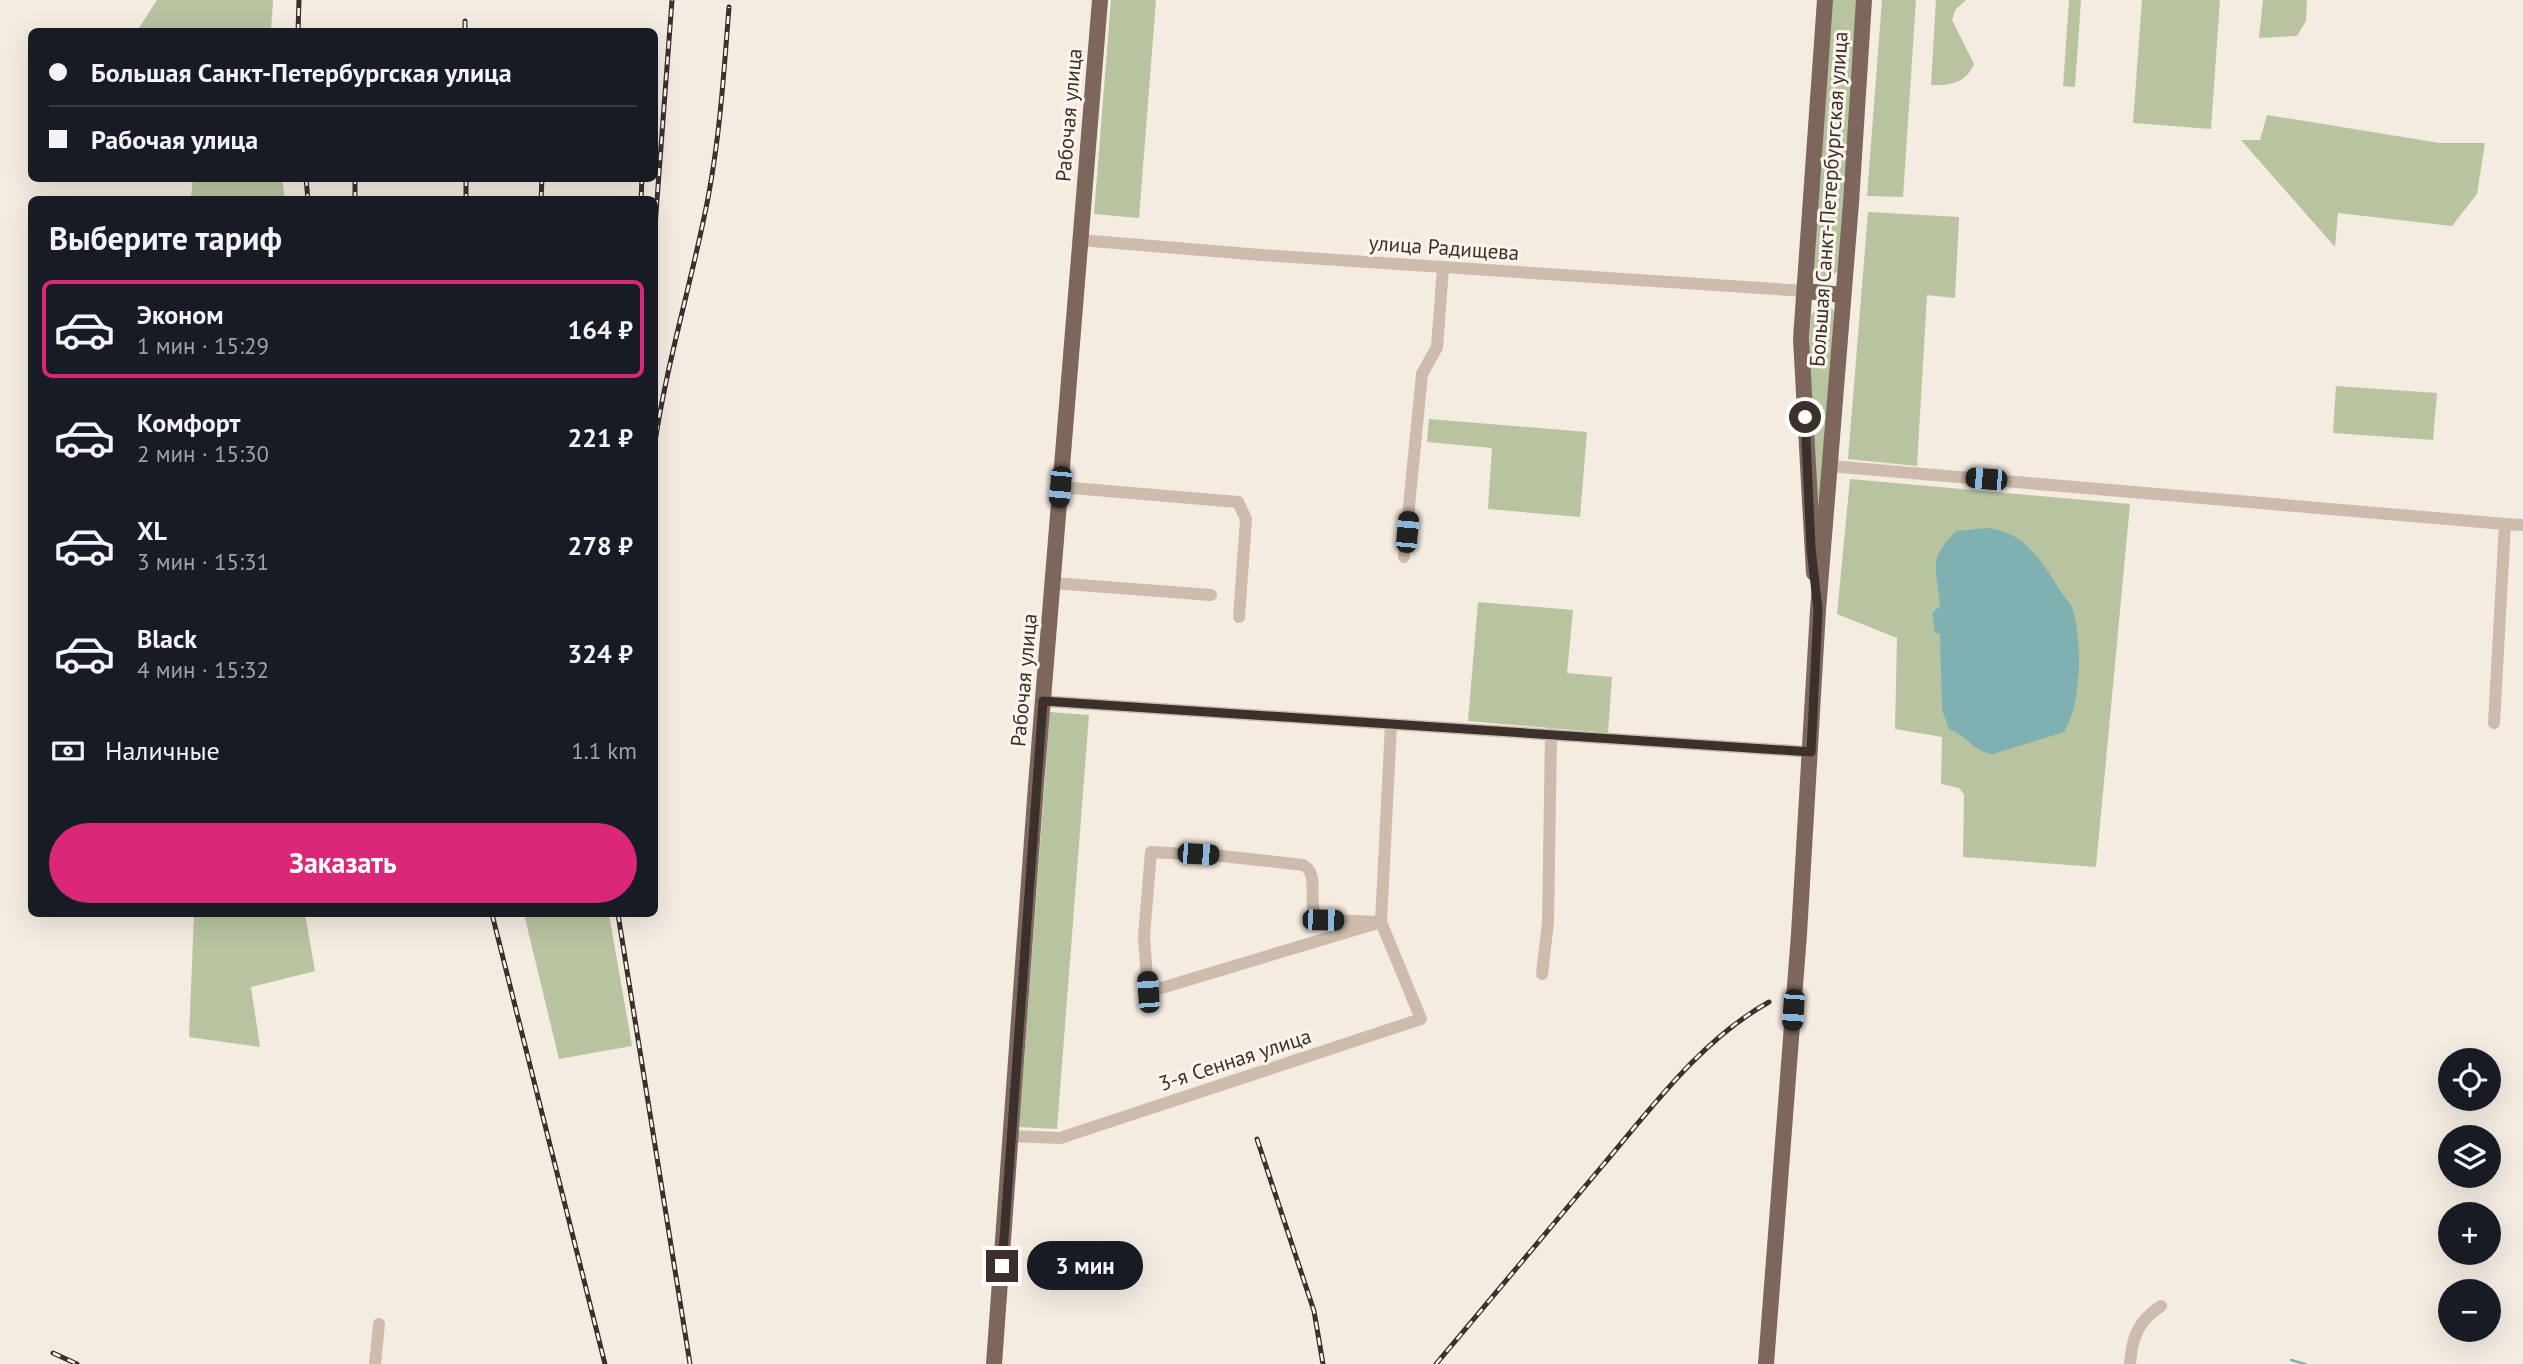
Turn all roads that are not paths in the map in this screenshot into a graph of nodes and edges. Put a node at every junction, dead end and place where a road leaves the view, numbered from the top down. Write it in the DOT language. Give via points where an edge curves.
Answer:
graph roads {
  1 [pos="1100,0"];
  2 [pos="1825,0"];
  3 [pos="1864,0"];
  4 [pos="1080,240"];
  5 [pos="1443,268"];
  6 [pos="1805,291"];
  7 [pos="1843,295"];
  8 [pos="1830,466"];
  9 [pos="1060,487"];
  10 [pos="2505,524"];
  11 [pos="2523,525"];
  12 [pos="1405,556"];
  13 [pos="1053,583"];
  14 [pos="1211,595"];
  15 [pos="1818,610"];
  16 [pos="1239,617"];
  17 [pos="1043,701"];
  18 [pos="2494,723"];
  19 [pos="1391,724"];
  20 [pos="1551,734"];
  21 [pos="1811,752"];
  22 [pos="1381,922"];
  23 [pos="1542,974"];
  24 [pos="1011,1136"];
  25 [pos="2161,1306"];
  26 [pos="379,1324"];
  27 [pos="375,1364"];
  28 [pos="994,1364"];
  29 [pos="1766,1364"];
  30 [pos="2130,1364"];
  1 -- 4 [label="main road, Рабочая улица"];
  2 -- 6 [label="main road, Большая Санкт-Петербургская улица"];
  3 -- 7 [label="main road, Большая Санкт-Петербургская улица"];
  4 -- 5 [label="street, улица Радищева"];
  4 -- 9 [label="main road, Рабочая улица"];
  5 -- 6 [label="street, улица Радищева"];
  5 -- 12 [label="street" via="1437,347 1422,374"];
  6 -- 7 [label="main road"];
  6 -- 15 [label="main road, Большая Санкт-Петербургская улица" via="1801,340"];
  7 -- 8 [label="main road, Большая Санкт-Петербургская улица"];
  8 -- 10 [label="street"];
  8 -- 15 [label="main road, Большая Санкт-Петербургская улица"];
  9 -- 13 [label="main road, Рабочая улица"];
  9 -- 16 [label="street" via="1238,502 1246,519"];
  10 -- 11 [label="street"];
  10 -- 18 [label="street"];
  13 -- 14 [label="street"];
  13 -- 17 [label="main road, Рабочая улица"];
  15 -- 21 [label="main road, Большая Санкт-Петербургская улица"];
  17 -- 19 [label="street"];
  17 -- 24 [label="main road, Рабочая улица"];
  19 -- 20 [label="street"];
  19 -- 22 [label="street"];
  20 -- 21 [label="street"];
  20 -- 23 [label="street" via="1548,922"];
  21 -- 29 [label="main road, Большая Санкт-Петербургская улица"];
  22 -- 22 [label="street" via="1317,918 1311,906 1312,873 1303,865 1151,852 1144,937 1148,992"];
  22 -- 24 [label="street, 3-я Сенная улица" via="1421,1020 1060,1138"];
  24 -- 28 [label="main road, Рабочая улица"];
  25 -- 30 [label="street" via="2146,1316 2136,1333"];
  26 -- 27 [label="street"];
}
